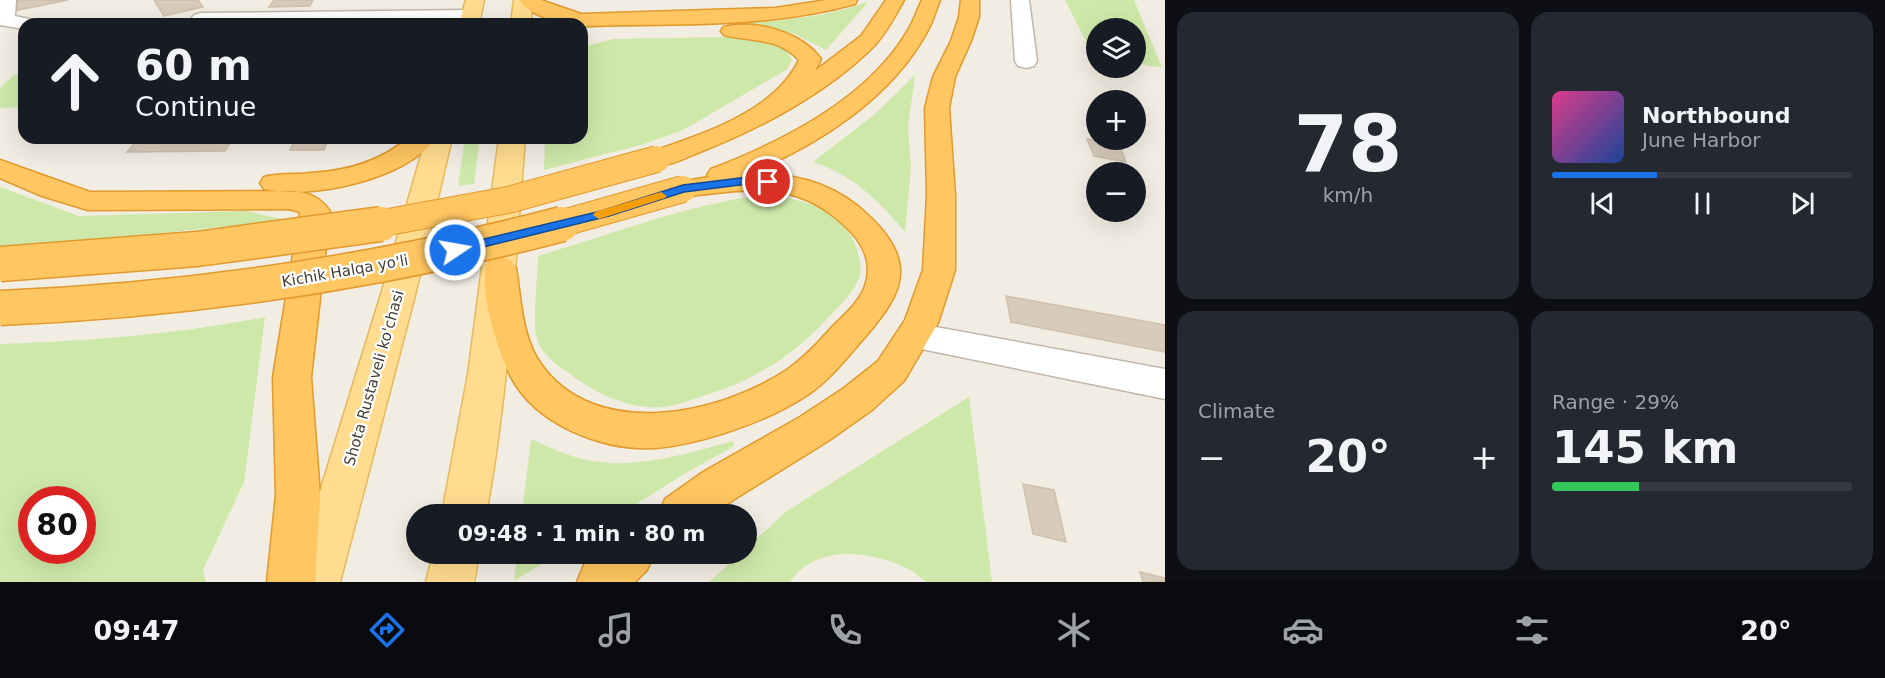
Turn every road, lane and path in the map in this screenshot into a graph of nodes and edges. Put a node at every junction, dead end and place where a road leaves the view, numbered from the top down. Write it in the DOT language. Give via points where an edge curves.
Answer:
graph roads {
  1 [pos="7,0"];
  2 [pos="526,0"];
  3 [pos="849,0"];
  4 [pos="895,0"];
  5 [pos="931,0"];
  6 [pos="970,0"];
  7 [pos="1020,0"];
  8 [pos="333,12"];
  9 [pos="471,13"];
  10 [pos="220,18"];
  11 [pos="522,18"];
  12 [pos="571,18"];
  13 [pos="588,20"];
  14 [pos="18,22"];
  15 [pos="588,38"];
  16 [pos="1026,61"];
  17 [pos="755,120"];
  18 [pos="416,144"];
  19 [pos="437,144"];
  20 [pos="511,144"];
  21 [pos="0,147"];
  22 [pos="0,168"];
  23 [pos="683,189"];
  24 [pos="0,264"];
  25 [pos="500,268"];
  26 [pos="0,308"];
  27 [pos="914,336"];
  28 [pos="1165,384"];
  29 [pos="466,504"];
  30 [pos="694,504"];
  31 [pos="454,564"];
  32 [pos="620,564"];
  33 [pos="291,582"];
  34 [pos="316,582"];
  35 [pos="450,582"];
  36 [pos="601,582"];
  1 -- 14 [label="street" via="5,20"];
  2 -- 11 [label="main road"];
  2 -- 12 [label="highway"];
  3 -- 13 [label="highway" via="764,15"];
  4 -- 17 [label="highway" via="874,34 853,54 808,88"];
  5 -- 23 [label="highway, Kichik Halqa yo'li" via="922,25 898,58 841,112 773,153"];
  6 -- 27 [label="highway" via="969,17 944,77 937,108 939,270"];
  7 -- 16 [label="street"];
  8 -- 9 [label="street"];
  8 -- 10 [label="street"];
  15 -- 17 [label="highway" via="638,32 738,31 764,34 796,45 810,59 807,68"];
  17 -- 24 [label="highway, bridge" via="657,159 508,200 418,218 197,249"];
  18 -- 21 [label="highway" via="373,169 313,183 108,184"];
  19 -- 34 [label="main road, Shota Rustaveli ko'chasi"];
  20 -- 25 [label="main road"];
  22 -- 33 [label="highway" via="88,201 289,200 313,207 292,377 298,495"];
  23 -- 25 [label="highway" via="748,180 810,189 828,197 857,220 882,255 884,276 873,304 822,363 789,388 753,405 688,425 641,431 591,422 572,412 538,386 520,360 509,328"];
  23 -- 26 [label="highway, Kichik Halqa yo'li, bridge" via="523,235 279,283 106,305"];
  25 -- 29 [label="main road" via="477,450"];
  27 -- 28 [label="street"];
  27 -- 30 [label="highway" via="891,371 858,399"];
  31 -- 35 [label="main road"];
  32 -- 36 [label="highway"];
}
